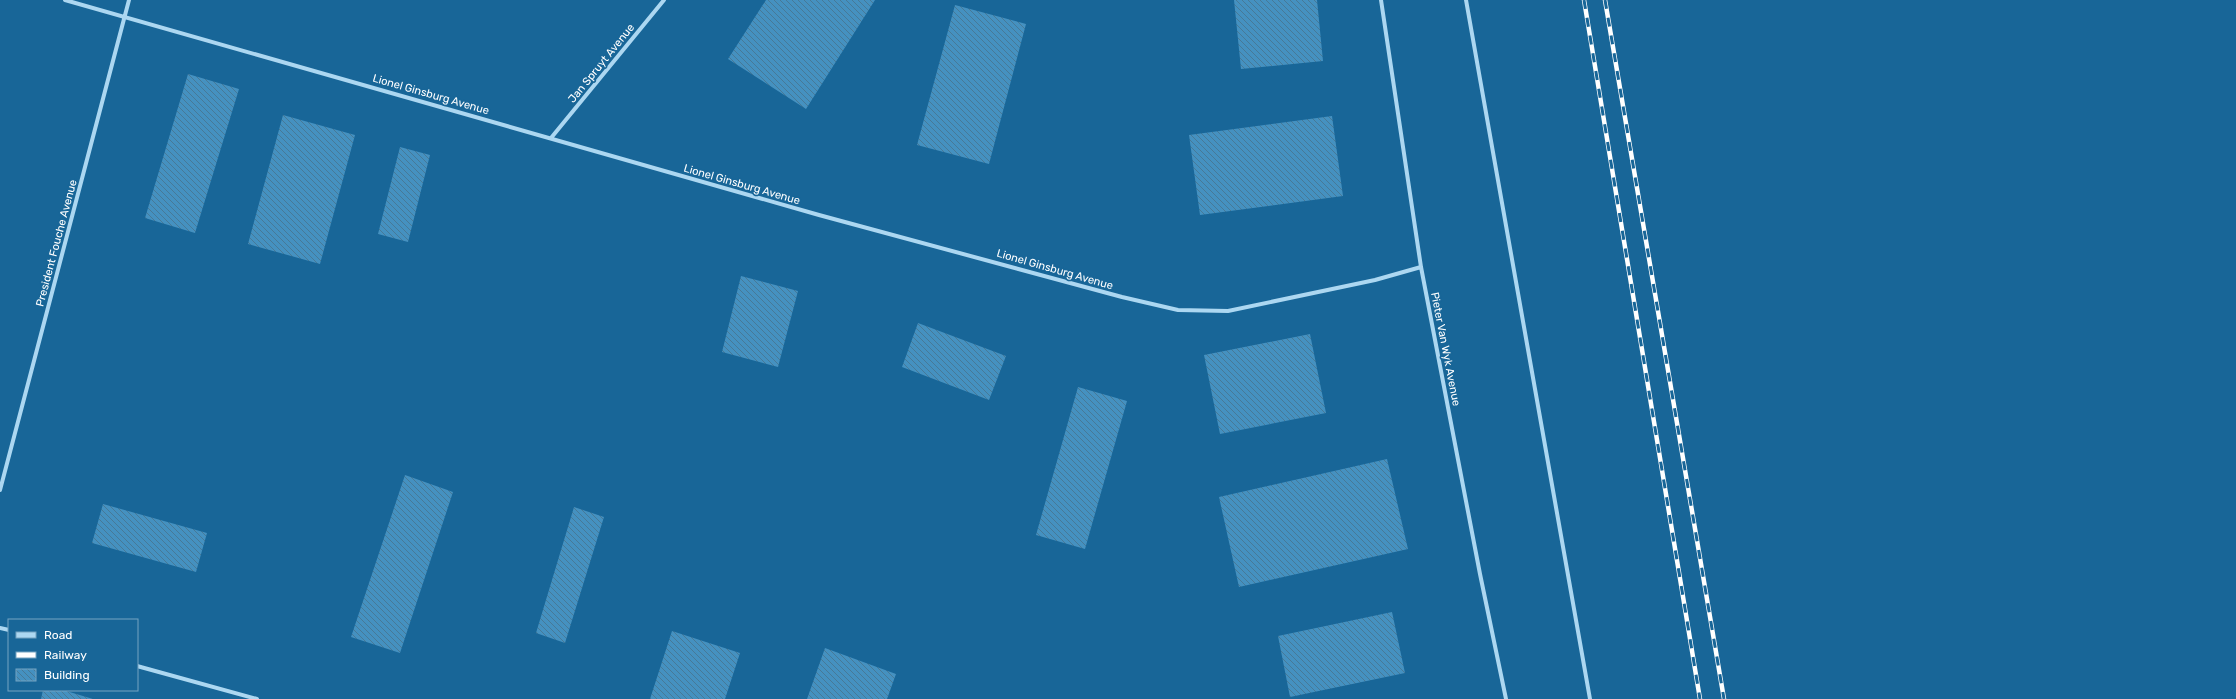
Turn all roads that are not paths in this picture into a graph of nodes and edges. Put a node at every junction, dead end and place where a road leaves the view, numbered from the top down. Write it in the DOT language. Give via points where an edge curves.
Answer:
graph roads {
  1 [pos="65,0"];
  2 [pos="129,0"];
  3 [pos="664,0"];
  4 [pos="1381,0"];
  5 [pos="1466,0"];
  6 [pos="125,16"];
  7 [pos="551,138"];
  8 [pos="1421,267"];
  9 [pos="0,490"];
  10 [pos="138,666"];
  11 [pos="257,699"];
  12 [pos="1506,699"];
  13 [pos="1590,699"];
  1 -- 6 [label="street, Lionel Ginsburg Avenue"];
  2 -- 6 [label="street, President Fouche Avenue"];
  3 -- 7 [label="street, Jan Spruyt Avenue"];
  4 -- 8 [label="street, Pieter Van Wyk Avenue"];
  5 -- 13 [label="street"];
  6 -- 7 [label="street, Lionel Ginsburg Avenue"];
  6 -- 9 [label="street, President Fouche Avenue"];
  7 -- 8 [label="street, Lionel Ginsburg Avenue" via="819,215 1178,310 1228,311 1375,280"];
  8 -- 12 [label="street, Pieter Van Wyk Avenue"];
  10 -- 11 [label="street"];
}
